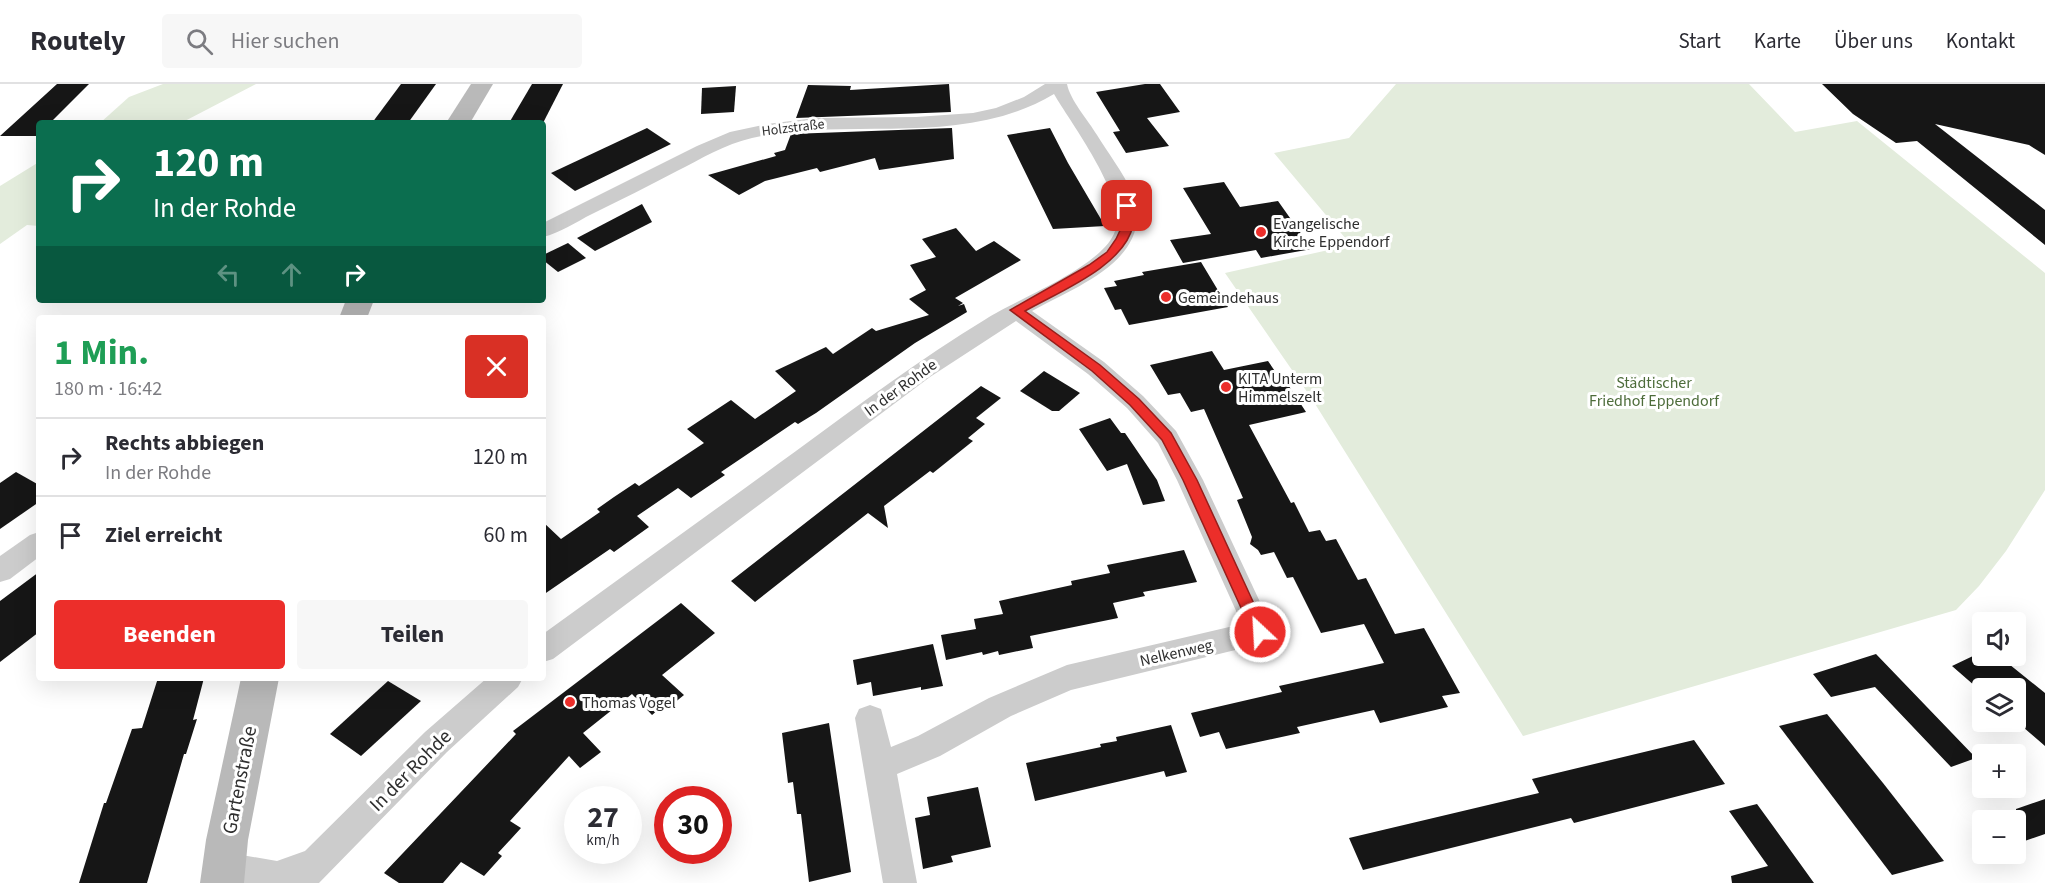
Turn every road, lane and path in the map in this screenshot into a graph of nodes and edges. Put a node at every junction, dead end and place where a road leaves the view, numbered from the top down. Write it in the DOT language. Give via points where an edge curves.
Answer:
graph roads {
  1 [pos="482,84"];
  2 [pos="1057,84"];
  3 [pos="460,120"];
  4 [pos="546,229"];
  5 [pos="1016,310"];
  6 [pos="36,544"];
  7 [pos="0,571"];
  8 [pos="546,648"];
  9 [pos="259,681"];
  10 [pos="505,681"];
  11 [pos="870,718"];
  12 [pos="880,766"];
  13 [pos="305,874"];
  14 [pos="223,876"];
  15 [pos="900,883"];
  1 -- 3 [label="street"];
  2 -- 4 [label="street, Holzstraße" via="1031,102 997,115 916,124 808,124 745,134 698,153"];
  2 -- 5 [label="street, In der Rohde" via="1120,188 1128,224 1111,254 1093,268"];
  5 -- 8 [label="street, In der Rohde" via="921,371"];
  5 -- 12 [label="street, Nelkenweg" via="1096,368 1167,437 1260,632 1067,678"];
  6 -- 7 [label="street"];
  9 -- 14 [label="street, Gartenstraße"];
  10 -- 13 [label="street, In der Rohde" via="436,742"];
  11 -- 12 [label="street"];
  12 -- 15 [label="street"];
  13 -- 14 [label="street, In der Rohde"];
}
